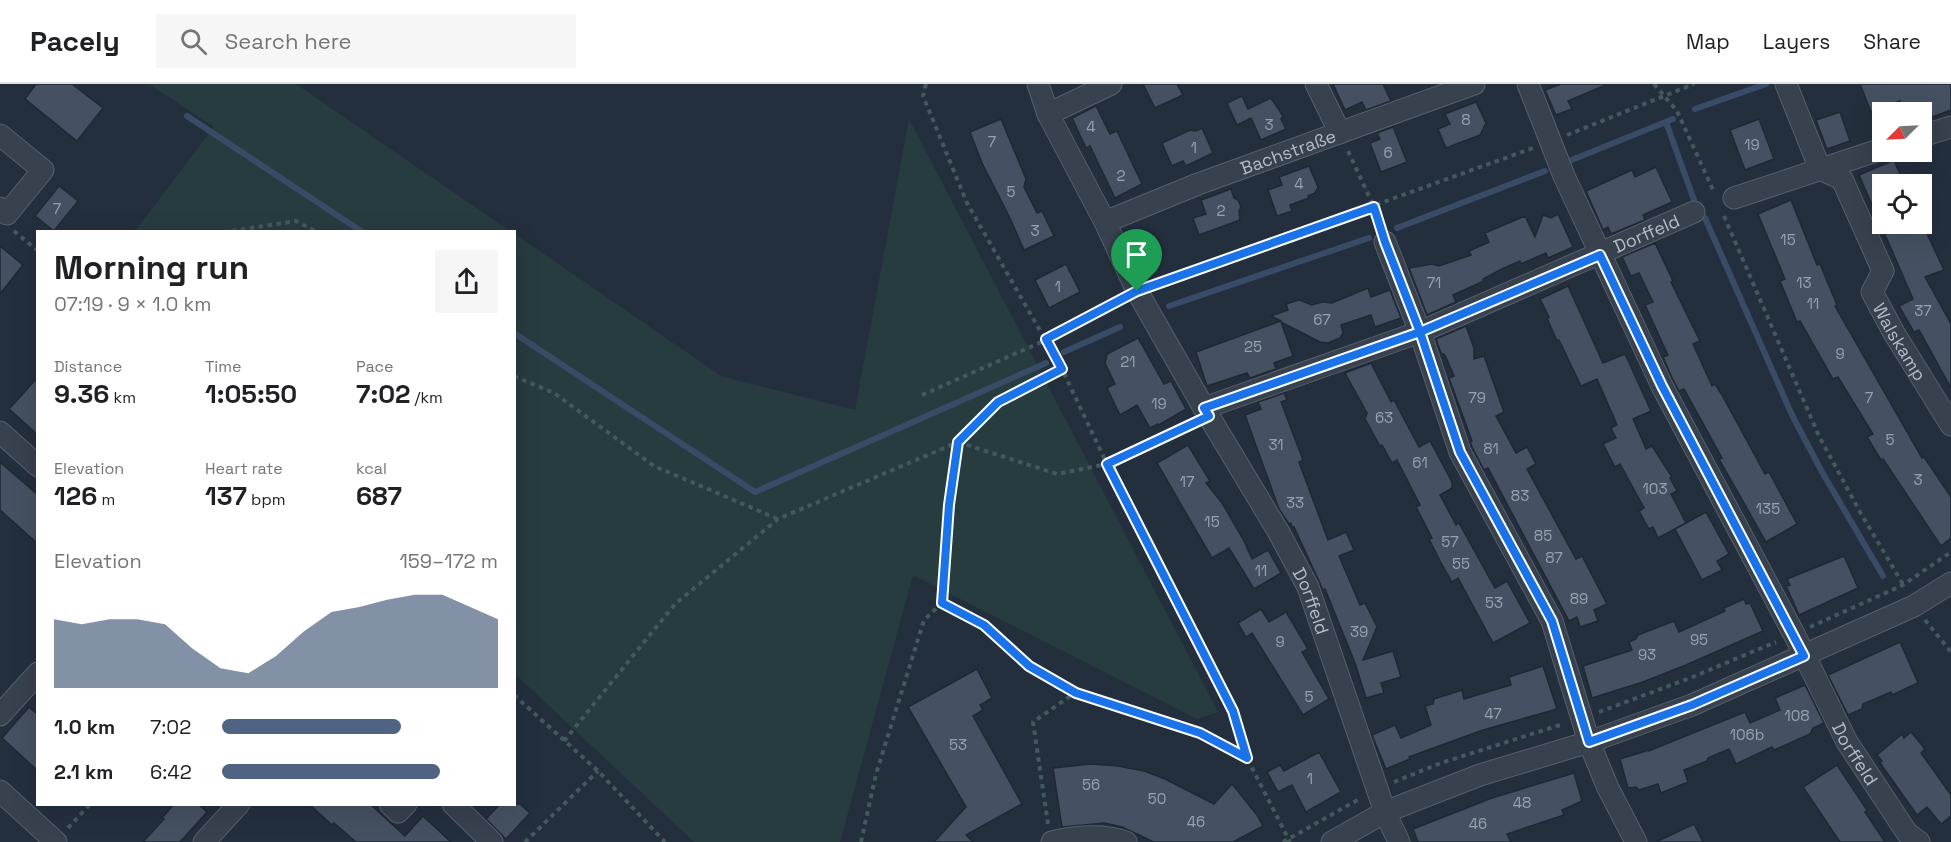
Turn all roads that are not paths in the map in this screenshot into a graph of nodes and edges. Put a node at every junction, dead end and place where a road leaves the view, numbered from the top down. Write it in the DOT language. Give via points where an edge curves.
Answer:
graph roads {
  1 [pos="1038,84"];
  2 [pos="1111,84"];
  3 [pos="1316,84"];
  4 [pos="1474,84"];
  5 [pos="1528,84"];
  6 [pos="1787,86"];
  7 [pos="1048,114"];
  8 [pos="1951,127"];
  9 [pos="1932,133"];
  10 [pos="1340,134"];
  11 [pos="0,135"];
  12 [pos="1872,152"];
  13 [pos="1820,169"];
  14 [pos="1724,201"];
  15 [pos="3,211"];
  16 [pos="1694,212"];
  17 [pos="1105,222"];
  18 [pos="1385,242"];
  19 [pos="1600,255"];
  20 [pos="1420,332"];
  21 [pos="1207,412"];
  22 [pos="1951,425"];
  23 [pos="0,432"];
  24 [pos="36,464"];
  25 [pos="1951,583"];
  26 [pos="1804,656"];
  27 [pos="36,675"];
  28 [pos="0,715"];
  29 [pos="1589,742"];
  30 [pos="0,791"];
  31 [pos="237,806"];
  32 [pos="392,806"];
  33 [pos="404,806"];
  34 [pos="455,806"];
  35 [pos="1385,812"];
  36 [pos="1051,837"];
  37 [pos="55,842"];
  38 [pos="204,842"];
  39 [pos="492,842"];
  40 [pos="1126,842"];
  41 [pos="1332,842"];
  42 [pos="1399,842"];
  43 [pos="1636,842"];
  44 [pos="1919,842"];
  1 -- 7 [label="street, Dorffeld"];
  2 -- 7 [label="street"];
  3 -- 10 [label="street"];
  4 -- 10 [label="street, Bachstraße"];
  5 -- 19 [label="street, Dorffeld"];
  6 -- 13 [label="street"];
  7 -- 17 [label="street, Dorffeld"];
  8 -- 9 [label="street"];
  10 -- 17 [label="street, Bachstraße"];
  11 -- 15 [label="street" via="43,170"];
  12 -- 13 [label="street"];
  13 -- 14 [label="street"];
  13 -- 22 [label="street, Walskamp" via="1842,179 1883,271 1872,292"];
  16 -- 19 [label="street, Dorffeld"];
  17 -- 21 [label="street, Dorffeld" via="1137,291"];
  18 -- 20 [label="street"];
  19 -- 20 [label="street, Dorffeld"];
  19 -- 26 [label="street, Dorffeld" via="1662,386"];
  20 -- 21 [label="street, Dorffeld"];
  20 -- 29 [label="street" via="1460,452 1552,621"];
  21 -- 35 [label="street, Dorffeld" via="1308,587"];
  23 -- 24 [label="street"];
  25 -- 26 [label="street" via="1907,593"];
  26 -- 29 [label="street" via="1692,705"];
  26 -- 44 [label="street, Dorffeld" via="1847,742 1907,833"];
  27 -- 28 [label="street"];
  29 -- 35 [label="street" via="1480,775"];
  29 -- 43 [label="street"];
  30 -- 37 [label="street"];
  31 -- 38 [label="street"];
  32 -- 33 [label="street" via="398,812"];
  34 -- 39 [label="street"];
  35 -- 41 [label="street"];
  35 -- 42 [label="street, Dorffeld"];
  36 -- 40 [label="street" via="1102,837"];
}
